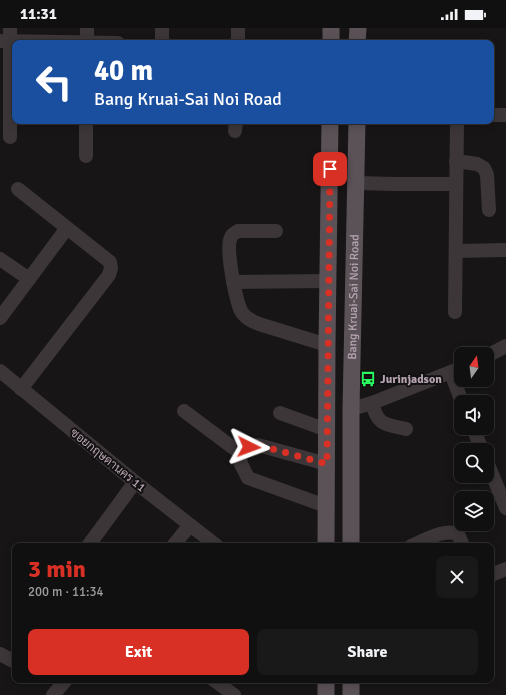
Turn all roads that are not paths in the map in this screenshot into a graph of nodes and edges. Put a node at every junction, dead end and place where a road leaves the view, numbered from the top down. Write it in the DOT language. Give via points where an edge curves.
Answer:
graph roads {
  1 [pos="87,28"];
  2 [pos="162,28"];
  3 [pos="238,28"];
  4 [pos="331,28"];
  5 [pos="358,28"];
  6 [pos="7,37"];
  7 [pos="47,40"];
  8 [pos="87,40"];
  9 [pos="162,40"];
  10 [pos="238,40"];
  11 [pos="331,40"];
  12 [pos="357,40"];
  13 [pos="494,115"];
  14 [pos="506,115"];
  15 [pos="86,124"];
  16 [pos="330,124"];
  17 [pos="357,124"];
  18 [pos="457,124"];
  19 [pos="10,137"];
  20 [pos="86,156"];
  21 [pos="456,161"];
  22 [pos="357,183"];
  23 [pos="456,184"];
  24 [pos="18,189"];
  25 [pos="489,210"];
  26 [pos="67,228"];
  27 [pos="276,231"];
  28 [pos="506,250"];
  29 [pos="456,251"];
  30 [pos="0,259"];
  31 [pos="29,279"];
  32 [pos="328,281"];
  33 [pos="233,282"];
  34 [pos="455,312"];
  35 [pos="0,318"];
  36 [pos="327,345"];
  37 [pos="506,346"];
  38 [pos="494,352"];
  39 [pos="0,371"];
  40 [pos="454,372"];
  41 [pos="21,389"];
  42 [pos="372,403"];
  43 [pos="351,409"];
  44 [pos="184,411"];
  45 [pos="280,413"];
  46 [pos="406,428"];
  47 [pos="327,430"];
  48 [pos="240,453"];
  49 [pos="327,464"];
  50 [pos="494,479"];
  51 [pos="135,482"];
  52 [pos="326,506"];
  53 [pos="506,508"];
  54 [pos="190,525"];
  55 [pos="90,543"];
  56 [pos="175,543"];
  57 [pos="213,543"];
  58 [pos="326,543"];
  59 [pos="351,543"];
  60 [pos="418,543"];
  61 [pos="462,543"];
  62 [pos="506,569"];
  63 [pos="494,574"];
  64 [pos="0,654"];
  65 [pos="12,660"];
  66 [pos="63,683"];
  67 [pos="218,683"];
  68 [pos="326,683"];
  69 [pos="350,683"];
  70 [pos="53,695"];
  71 [pos="234,695"];
  72 [pos="326,695"];
  73 [pos="351,695"];
  1 -- 8 [label="street"];
  2 -- 9 [label="street"];
  3 -- 10 [label="street"];
  4 -- 11 [label="main road"];
  5 -- 12 [label="main road"];
  6 -- 7 [label="street"];
  6 -- 19 [label="street"];
  13 -- 14 [label="street"];
  15 -- 20 [label="street"];
  16 -- 32 [label="main road"];
  17 -- 22 [label="main road, Bang Kruai-Sai Noi Road"];
  18 -- 21 [label="street"];
  21 -- 23 [label="street"];
  21 -- 25 [label="street" via="477,164 484,168 487,175"];
  22 -- 23 [label="street"];
  22 -- 43 [label="main road, Bang Kruai-Sai Noi Road"];
  23 -- 29 [label="street"];
  24 -- 26 [label="street"];
  26 -- 31 [label="street"];
  26 -- 41 [label="street" via="110,262 109,275"];
  27 -- 33 [label="street" via="238,231 233,234 229,246"];
  28 -- 29 [label="street"];
  29 -- 34 [label="street"];
  30 -- 31 [label="street"];
  31 -- 35 [label="street"];
  32 -- 33 [label="street"];
  32 -- 36 [label="main road"];
  33 -- 36 [label="street" via="242,312 249,319"];
  36 -- 47 [label="main road"];
  37 -- 38 [label="street"];
  39 -- 41 [label="street, ซอยกฤษดานคร 11"];
  40 -- 42 [label="street"];
  41 -- 51 [label="street, ซอยกฤษดานคร 11"];
  42 -- 43 [label="street"];
  42 -- 46 [label="street" via="379,420"];
  43 -- 59 [label="main road, Bang Kruai-Sai Noi Road"];
  44 -- 48 [label="street"];
  45 -- 47 [label="street"];
  47 -- 49 [label="main road"];
  48 -- 49 [label="street" via="258,445"];
  48 -- 52 [label="street" via="241,464 248,478"];
  49 -- 52 [label="main road"];
  50 -- 53 [label="street"];
  51 -- 54 [label="street, ซอยกฤษดานคร 11"];
  51 -- 55 [label="street"];
  52 -- 58 [label="main road"];
  54 -- 56 [label="street"];
  54 -- 57 [label="street, ซอยกฤษดานคร 11"];
  60 -- 61 [label="street" via="445,532 458,534"];
  62 -- 63 [label="street"];
  64 -- 65 [label="street"];
  66 -- 70 [label="street"];
  67 -- 71 [label="street"];
  68 -- 72 [label="main road"];
  69 -- 73 [label="main road"];
}
